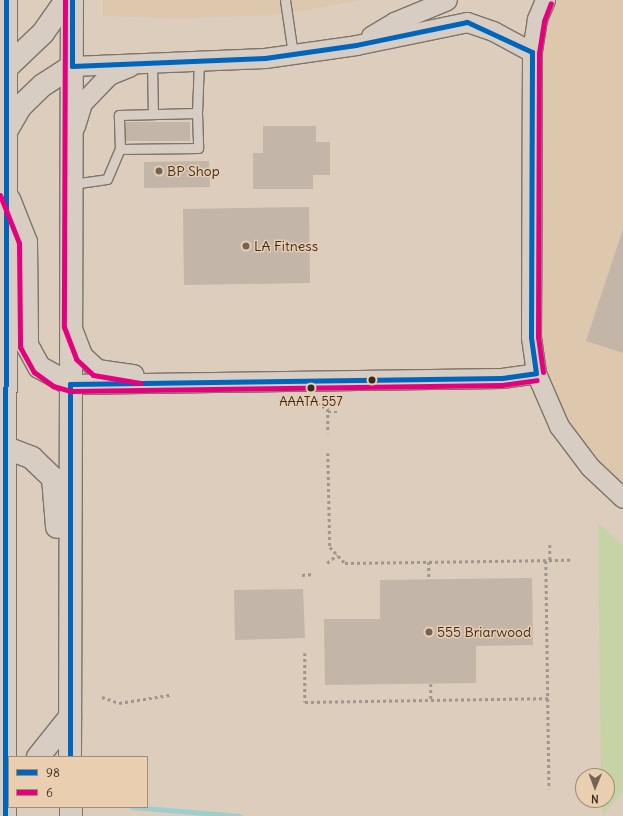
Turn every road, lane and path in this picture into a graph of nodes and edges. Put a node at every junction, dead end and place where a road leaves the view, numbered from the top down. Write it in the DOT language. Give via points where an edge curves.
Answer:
graph roads {
  1 [pos="6,0"];
  2 [pos="66,0"];
  3 [pos="72,0"];
  4 [pos="285,0"];
  5 [pos="447,0"];
  6 [pos="545,0"];
  7 [pos="356,45"];
  8 [pos="532,52"];
  9 [pos="293,54"];
  10 [pos="199,61"];
  11 [pos="146,63"];
  12 [pos="72,66"];
  13 [pos="2,73"];
  14 [pos="2,102"];
  15 [pos="197,113"];
  16 [pos="153,114"];
  17 [pos="4,135"];
  18 [pos="72,138"];
  19 [pos="120,149"];
  20 [pos="72,184"];
  21 [pos="2,189"];
  22 [pos="71,326"];
  23 [pos="536,373"];
  24 [pos="181,382"];
  25 [pos="70,384"];
  26 [pos="317,403"];
  27 [pos="328,412"];
  28 [pos="338,412"];
  29 [pos="328,433"];
  30 [pos="2,446"];
  31 [pos="328,453"];
  32 [pos="623,498"];
  33 [pos="2,532"];
  34 [pos="550,544"];
  35 [pos="337,555"];
  36 [pos="572,560"];
  37 [pos="548,561"];
  38 [pos="429,562"];
  39 [pos="327,563"];
  40 [pos="313,574"];
  41 [pos="302,575"];
  42 [pos="429,580"];
  43 [pos="70,637"];
  44 [pos="305,653"];
  45 [pos="431,684"];
  46 [pos="169,695"];
  47 [pos="102,697"];
  48 [pos="548,698"];
  49 [pos="431,700"];
  50 [pos="1,713"];
  51 [pos="70,717"];
  52 [pos="39,756"];
  53 [pos="70,756"];
  54 [pos="5,775"];
  55 [pos="549,789"];
  56 [pos="5,816"];
  1 -- 13 [label="main road"];
  2 -- 13 [label="main road" via="43,33"];
  3 -- 12 [label="main road"];
  4 -- 9 [label="lane"];
  5 -- 7 [label="street" via="394,22"];
  6 -- 8 [label="street"];
  7 -- 8 [label="street" via="467,22 493,31"];
  7 -- 9 [label="street"];
  8 -- 23 [label="street" via="531,337"];
  9 -- 10 [label="street"];
  10 -- 11 [label="street"];
  10 -- 15 [label="lane"];
  11 -- 12 [label="street"];
  11 -- 16 [label="lane"];
  11 -- 18 [label="street" via="109,75 82,103"];
  12 -- 17 [label="main road" via="43,85 21,106"];
  12 -- 18 [label="main road"];
  13 -- 14 [label="main road"];
  14 -- 17 [label="main road"];
  15 -- 16 [label="lane" via="173,118"];
  15 -- 19 [label="lane" via="198,148 143,145"];
  16 -- 19 [label="lane" via="142,118 119,115"];
  17 -- 21 [label="main road"];
  18 -- 20 [label="main road"];
  19 -- 20 [label="lane" via="107,180"];
  20 -- 22 [label="main road"];
  21 -- 25 [label="main road" via="26,242 27,345 39,367"];
  21 -- 30 [label="main road"];
  22 -- 24 [label="street" via="82,355 97,369"];
  22 -- 25 [label="main road"];
  23 -- 24 [label="street" via="502,378"];
  23 -- 32 [label="street" via="560,426 590,467"];
  24 -- 25 [label="street"];
  25 -- 43 [label="main road"];
  26 -- 27 [label="path" via="326,406"];
  27 -- 28 [label="path"];
  27 -- 29 [label="path"];
  30 -- 33 [label="main road"];
  30 -- 43 [label="main road" via="32,458 53,478 59,574"];
  31 -- 35 [label="path" via="330,547"];
  33 -- 50 [label="main road"];
  34 -- 37 [label="path"];
  35 -- 38 [label="path" via="345,563"];
  35 -- 39 [label="path"];
  36 -- 37 [label="path"];
  37 -- 38 [label="path"];
  37 -- 48 [label="path"];
  38 -- 42 [label="path"];
  40 -- 41 [label="path"];
  43 -- 51 [label="main road"];
  44 -- 49 [label="path" via="306,702"];
  45 -- 49 [label="path"];
  46 -- 47 [label="path" via="119,703"];
  48 -- 49 [label="path"];
  48 -- 55 [label="path"];
  50 -- 54 [label="main road"];
  51 -- 52 [label="main road"];
  51 -- 53 [label="main road"];
  54 -- 56 [label="main road"];
}
